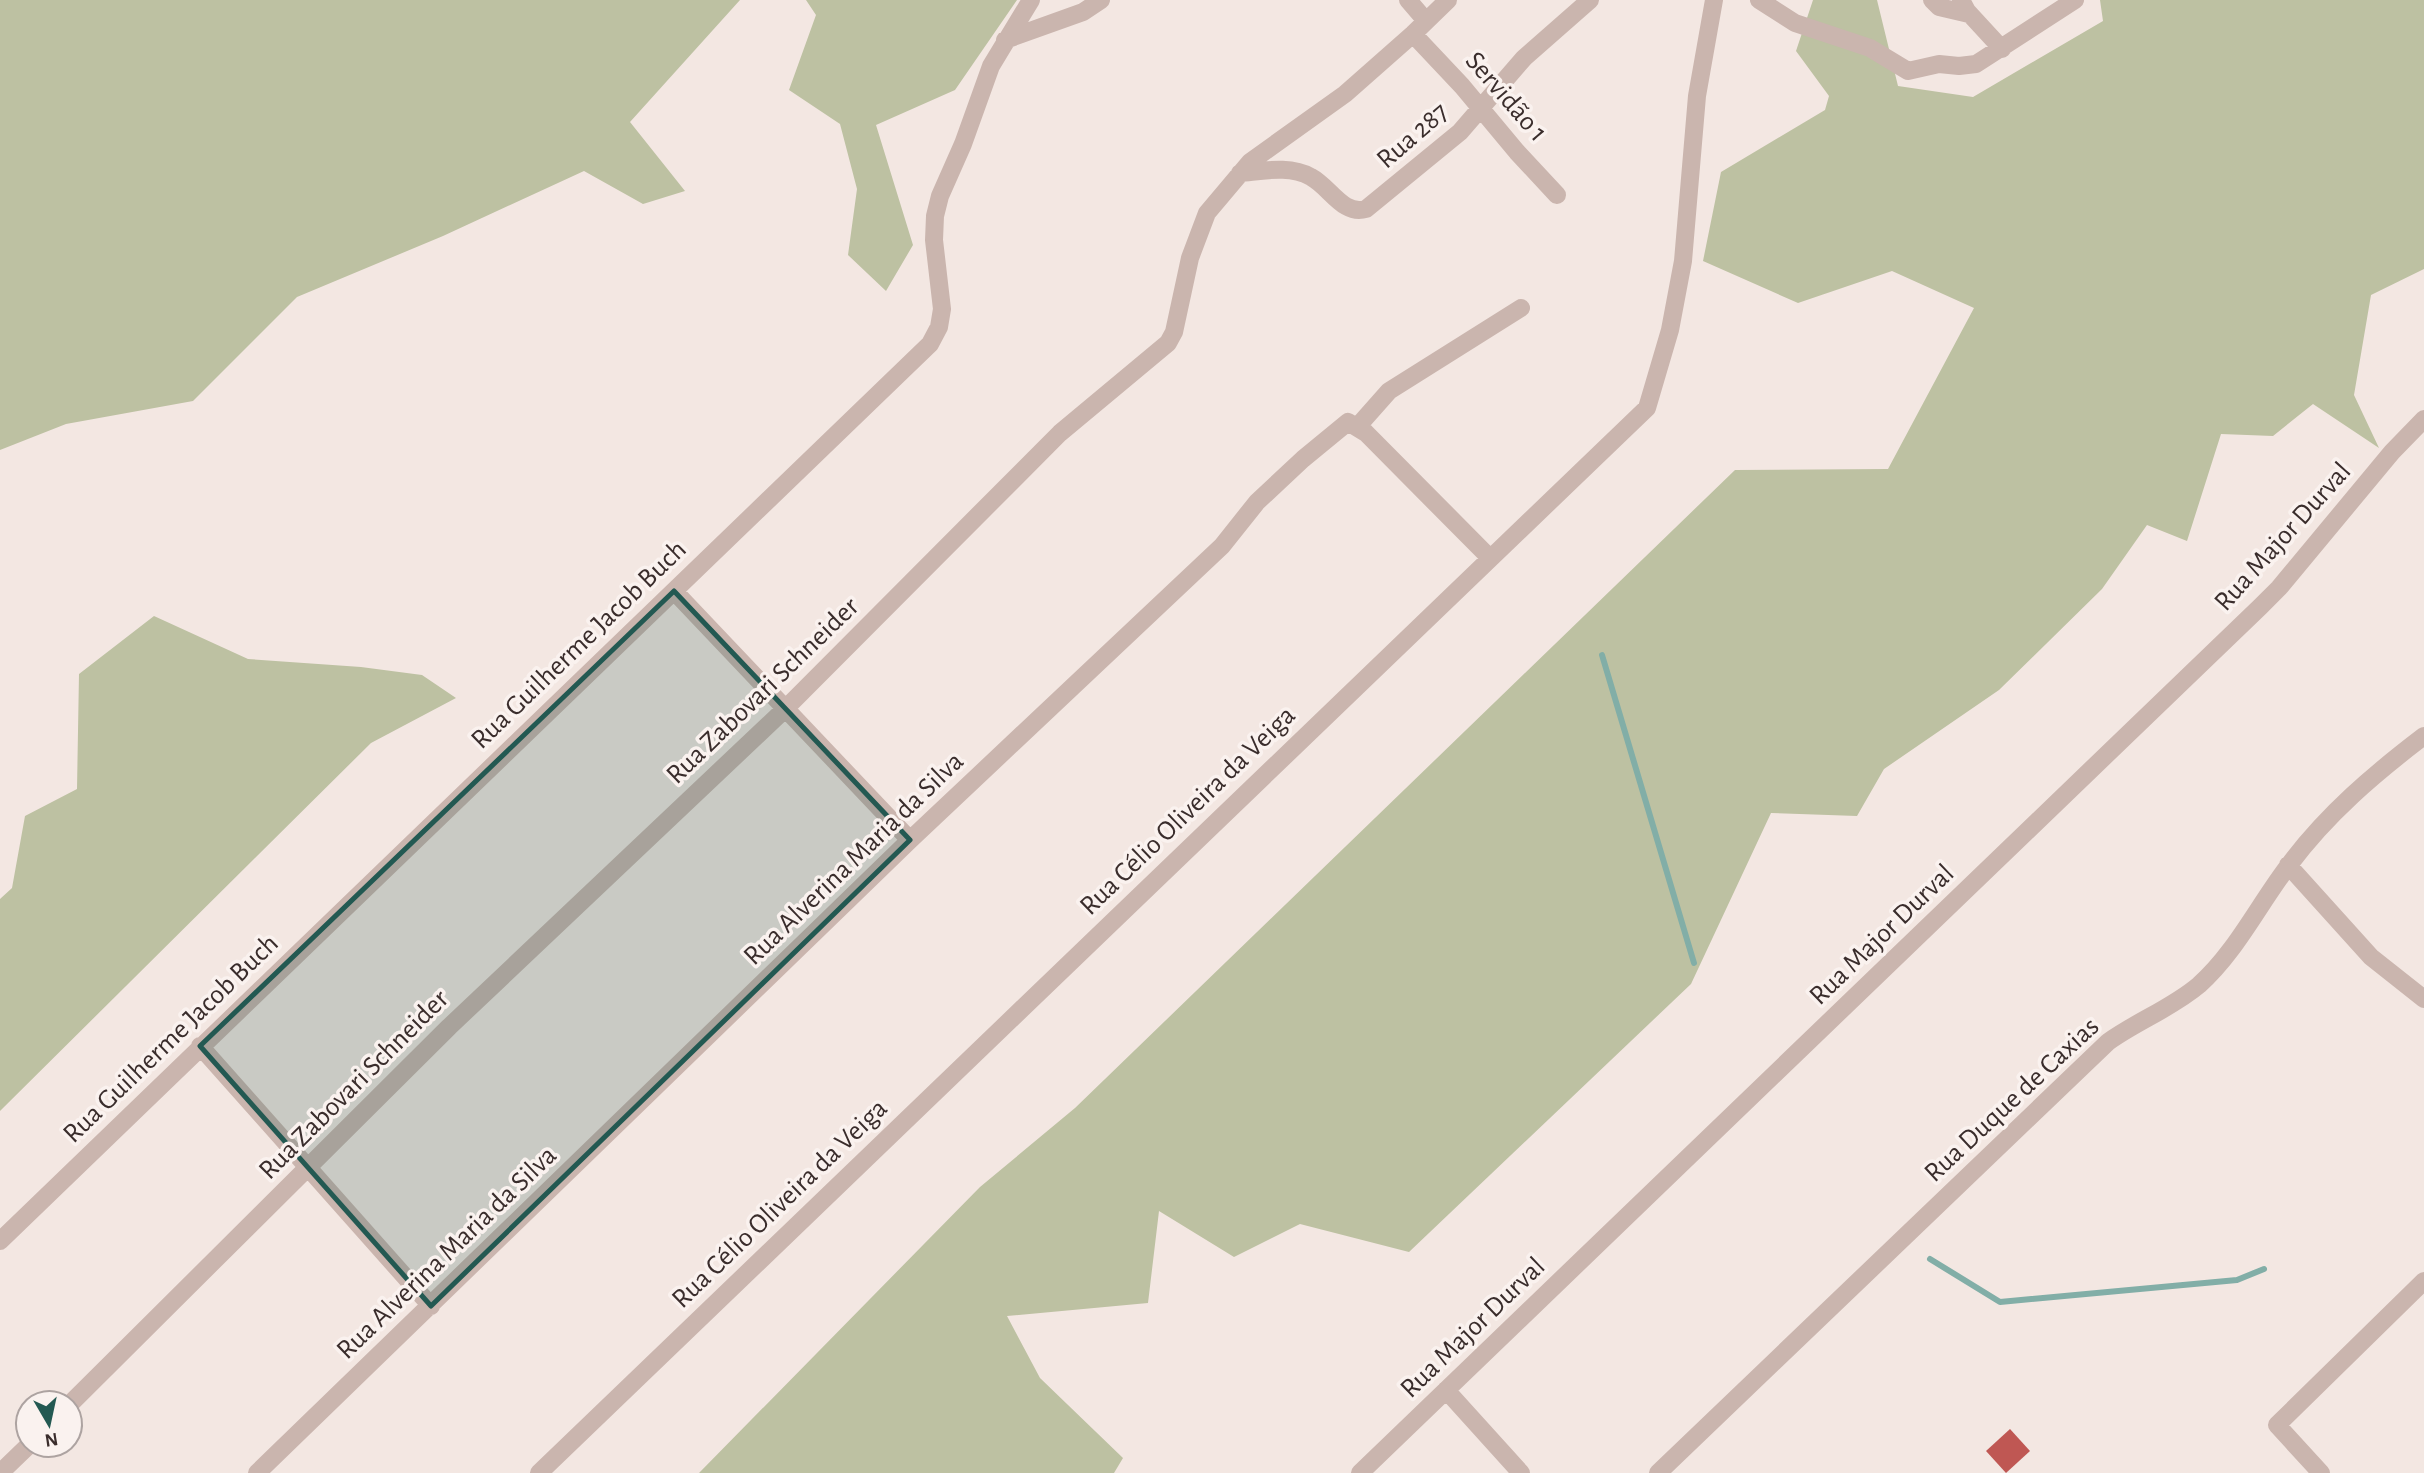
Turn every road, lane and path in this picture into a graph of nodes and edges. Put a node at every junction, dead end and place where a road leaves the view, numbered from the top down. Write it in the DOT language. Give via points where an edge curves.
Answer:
graph roads {
  1 [pos="1031,0"];
  2 [pos="1101,0"];
  3 [pos="1408,0"];
  4 [pos="1447,0"];
  5 [pos="1590,0"];
  6 [pos="1713,0"];
  7 [pos="1759,0"];
  8 [pos="1932,0"];
  9 [pos="2075,0"];
  10 [pos="1965,7"];
  11 [pos="1420,28"];
  12 [pos="1004,40"];
  13 [pos="2002,50"];
  14 [pos="1480,109"];
  15 [pos="1240,173"];
  16 [pos="1558,195"];
  17 [pos="1521,308"];
  18 [pos="2424,419"];
  19 [pos="1358,426"];
  20 [pos="1489,557"];
  21 [pos="674,591"];
  22 [pos="785,709"];
  23 [pos="2424,736"];
  24 [pos="910,840"];
  25 [pos="2288,865"];
  26 [pos="2424,999"];
  27 [pos="200,1046"];
  28 [pos="309,1166"];
  29 [pos="0,1241"];
  30 [pos="2424,1281"];
  31 [pos="431,1306"];
  32 [pos="84,1390"];
  33 [pos="1446,1390"];
  34 [pos="15,1459"];
  35 [pos="1,1473"];
  36 [pos="257,1473"];
  37 [pos="539,1473"];
  38 [pos="1360,1473"];
  39 [pos="1521,1473"];
  40 [pos="1658,1473"];
  41 [pos="2321,1473"];
  1 -- 12 [label="street, Rua Guilherme Jacob Buch"];
  2 -- 12 [label="street" via="1083,12"];
  3 -- 11 [label="street, Servidão 1"];
  4 -- 11 [label="street, Rua Zabovari Schneider"];
  5 -- 14 [label="street, Rua 287" via="1524,58"];
  6 -- 20 [label="street, Rua Célio Oliveira da Veiga" via="1697,96 1683,261 1670,330 1647,408"];
  7 -- 13 [label="street" via="1795,23 1870,48 1908,71 1938,64 1976,64"];
  8 -- 10 [label="street" via="1939,7"];
  9 -- 13 [label="street"];
  10 -- 13 [label="street"];
  11 -- 14 [label="street, Servidão 1"];
  11 -- 15 [label="street, Rua Zabovari Schneider" via="1345,94"];
  12 -- 21 [label="street, Rua Guilherme Jacob Buch" via="935,216 942,309 930,344"];
  14 -- 15 [label="street, Rua 287" via="1442,148 1377,202 1358,212 1348,209 1311,177 1278,169"];
  14 -- 16 [label="street, Servidão 1"];
  15 -- 22 [label="street, Rua Zabovari Schneider" via="1207,213 1168,343 1060,433"];
  17 -- 19 [label="street" via="1388,391"];
  18 -- 33 [label="street, Rua Major Durval" via="2260,607"];
  19 -- 20 [label="street"];
  19 -- 24 [label="street, Rua Alverina Maria da Silva" via="1348,422 1303,459 1257,502 1222,545"];
  20 -- 37 [label="street, Rua Célio Oliveira da Veiga"];
  21 -- 22 [label="street"];
  21 -- 27 [label="street, Rua Guilherme Jacob Buch"];
  22 -- 24 [label="street"];
  22 -- 28 [label="street, Rua Zabovari Schneider"];
  23 -- 25 [label="street, Rua Duque de Caxias" via="2349,797"];
  24 -- 31 [label="street, Rua Alverina Maria da Silva"];
  25 -- 26 [label="street" via="2371,957"];
  25 -- 40 [label="street, Rua Duque de Caxias" via="2231,948 2200,984 2108,1042"];
  27 -- 28 [label="street"];
  27 -- 29 [label="street, Rua Guilherme Jacob Buch"];
  28 -- 31 [label="street"];
  28 -- 32 [label="street, Rua Zabovari Schneider"];
  30 -- 41 [label="street" via="2277,1425"];
  31 -- 36 [label="street, Rua Alverina Maria da Silva"];
  33 -- 38 [label="street, Rua Major Durval"];
  33 -- 39 [label="street"];
  34 -- 35 [label="street"];
}
